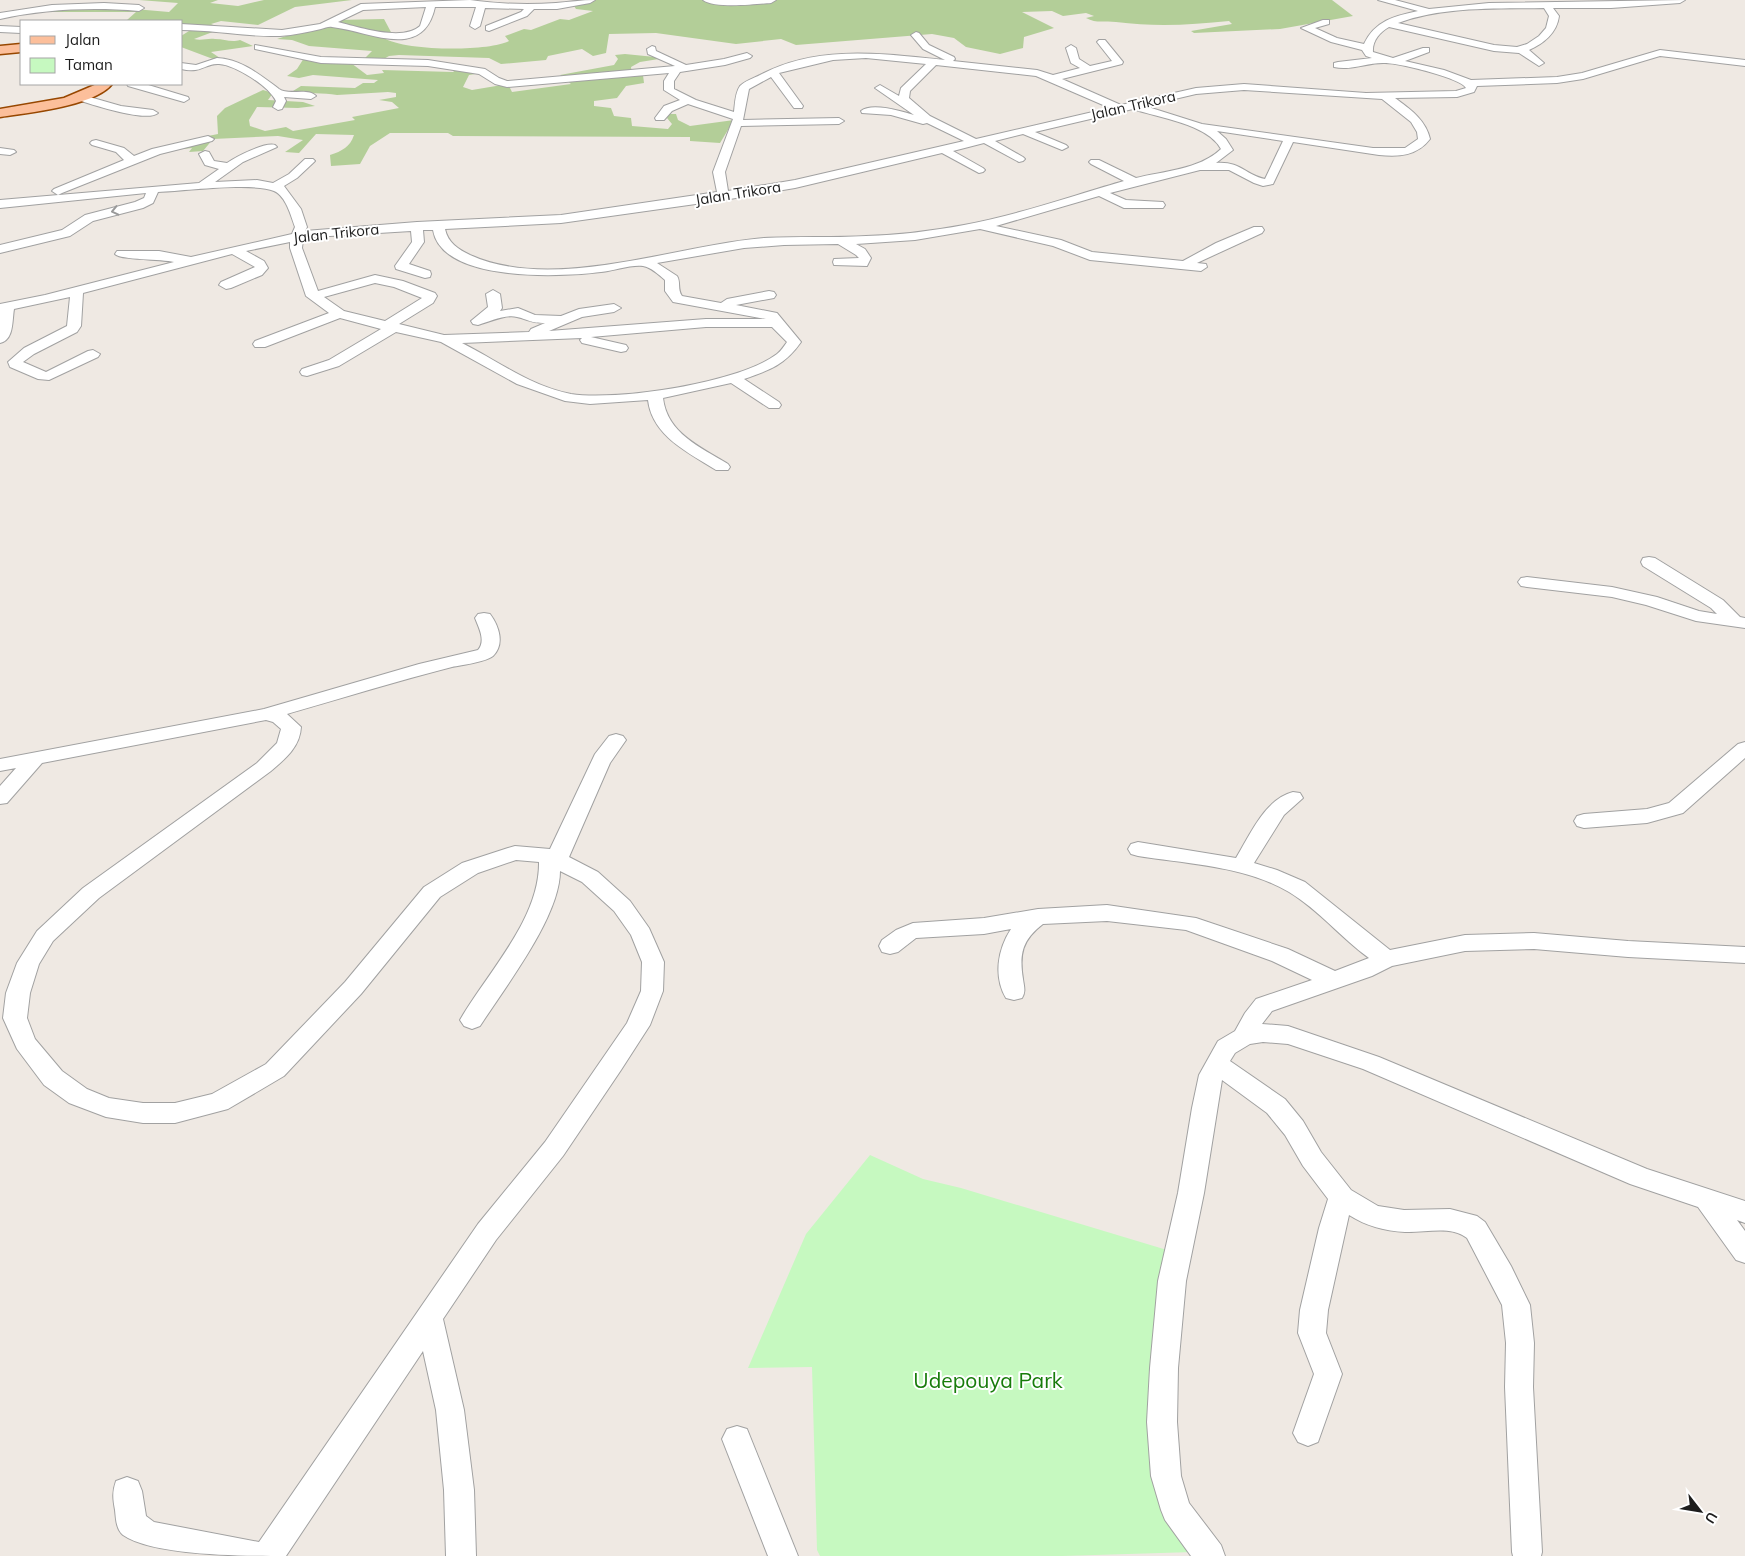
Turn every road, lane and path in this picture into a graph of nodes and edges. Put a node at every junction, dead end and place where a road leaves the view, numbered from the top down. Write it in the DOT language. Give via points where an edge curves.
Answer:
graph roads {
  1 [pos="590,0"];
  2 [pos="708,0"];
  3 [pos="771,0"];
  4 [pos="1383,0"];
  5 [pos="1680,0"];
  6 [pos="430,4"];
  7 [pos="481,4"];
  8 [pos="11,5"];
  9 [pos="1546,5"];
  10 [pos="532,6"];
  11 [pos="139,8"];
  12 [pos="1443,10"];
  13 [pos="1432,12"];
  14 [pos="0,16"];
  15 [pos="57,18"];
  16 [pos="1462,19"];
  17 [pos="1326,22"];
  18 [pos="329,23"];
  19 [pos="1387,24"];
  20 [pos="476,26"];
  21 [pos="1452,26"];
  22 [pos="182,27"];
  23 [pos="489,28"];
  24 [pos="0,30"];
  25 [pos="20,30"];
  26 [pos="1437,34"];
  27 [pos="916,35"];
  28 [pos="1102,42"];
  29 [pos="258,47"];
  30 [pos="908,47"];
  31 [pos="20,48"];
  32 [pos="1071,48"];
  33 [pos="1368,48"];
  34 [pos="652,49"];
  35 [pos="1521,49"];
  36 [pos="0,50"];
  37 [pos="1426,50"];
  38 [pos="866,55"];
  39 [pos="747,56"];
  40 [pos="1390,61"];
  41 [pos="931,62"];
  42 [pos="1539,62"];
  43 [pos="1745,63"];
  44 [pos="966,65"];
  45 [pos="1338,65"];
  46 [pos="182,66"];
  47 [pos="887,66"];
  48 [pos="680,69"];
  49 [pos="1089,69"];
  50 [pos="538,73"];
  51 [pos="776,74"];
  52 [pos="1052,78"];
  53 [pos="794,83"];
  54 [pos="1471,84"];
  55 [pos="104,85"];
  56 [pos="137,85"];
  57 [pos="880,88"];
  58 [pos="1196,91"];
  59 [pos="277,93"];
  60 [pos="311,96"];
  61 [pos="1385,96"];
  62 [pos="79,97"];
  63 [pos="184,99"];
  64 [pos="688,100"];
  65 [pos="1223,101"];
  66 [pos="1133,105"];
  67 [pos="278,106"];
  68 [pos="798,106"];
  69 [pos="908,106"];
  70 [pos="1118,108"];
  71 [pos="866,111"];
  72 [pos="0,113"];
  73 [pos="154,113"];
  74 [pos="660,118"];
  75 [pos="738,120"];
  76 [pos="839,121"];
  77 [pos="934,122"];
  78 [pos="1191,123"];
  79 [pos="1231,130"];
  80 [pos="1025,131"];
  81 [pos="1217,135"];
  82 [pos="208,139"];
  83 [pos="1289,139"];
  84 [pos="96,143"];
  85 [pos="978,146"];
  86 [pos="272,147"];
  87 [pos="1062,147"];
  88 [pos="999,148"];
  89 [pos="944,150"];
  90 [pos="205,154"];
  91 [pos="1019,159"];
  92 [pos="308,161"];
  93 [pos="130,162"];
  94 [pos="1095,162"];
  95 [pos="228,166"];
  96 [pos="1199,166"];
  97 [pos="979,170"];
  98 [pos="1134,182"];
  99 [pos="202,186"];
  100 [pos="276,187"];
  101 [pos="154,189"];
  102 [pos="1099,192"];
  103 [pos="724,196"];
  104 [pos="30,201"];
  105 [pos="0,204"];
  106 [pos="1159,205"];
  107 [pos="439,225"];
  108 [pos="417,226"];
  109 [pos="981,226"];
  110 [pos="1258,230"];
  111 [pos="297,236"];
  112 [pos="840,240"];
  113 [pos="0,249"];
  114 [pos="234,250"];
  115 [pos="121,254"];
  116 [pos="191,261"];
  117 [pos="645,262"];
  118 [pos="839,262"];
  119 [pos="1186,266"];
  120 [pos="1201,267"];
  121 [pos="425,274"];
  122 [pos="226,285"];
  123 [pos="77,291"];
  124 [pos="493,294"];
  125 [pos="769,295"];
  126 [pos="313,296"];
  127 [pos="710,306"];
  128 [pos="4,308"];
  129 [pos="614,308"];
  130 [pos="338,314"];
  131 [pos="484,317"];
  132 [pos="569,317"];
  133 [pos="776,324"];
  134 [pos="389,327"];
  135 [pos="563,335"];
  136 [pos="523,337"];
  137 [pos="0,339"];
  138 [pos="450,339"];
  139 [pos="260,344"];
  140 [pos="621,348"];
  141 [pos="93,354"];
  142 [pos="307,372"];
  143 [pos="734,379"];
  144 [pos="655,394"];
  145 [pos="774,405"];
  146 [pos="722,467"];
  147 [pos="1649,562"];
  148 [pos="1527,582"];
  149 [pos="484,618"];
  150 [pos="1740,622"];
  151 [pos="267,714"];
  152 [pos="616,740"];
  153 [pos="1745,748"];
  154 [pos="35,759"];
  155 [pos="0,766"];
  156 [pos="0,798"];
  157 [pos="1293,798"];
  158 [pos="1584,821"];
  159 [pos="1138,849"];
  160 [pos="553,858"];
  161 [pos="1241,867"];
  162 [pos="1038,917"];
  163 [pos="890,946"];
  164 [pos="1745,955"];
  165 [pos="1386,959"];
  166 [pos="1333,980"];
  167 [pos="1014,992"];
  168 [pos="472,1020"];
  169 [pos="1244,1037"];
  170 [pos="1218,1064"];
  171 [pos="1342,1197"];
  172 [pos="1708,1201"];
  173 [pos="1745,1212"];
  174 [pos="1745,1252"];
  175 [pos="429,1317"];
  176 [pos="1308,1433"];
  177 [pos="737,1439"];
  178 [pos="127,1491"];
  179 [pos="1527,1552"];
  180 [pos="256,1556"];
  181 [pos="268,1556"];
  182 [pos="461,1556"];
  183 [pos="783,1556"];
  184 [pos="1210,1556"];
  1 -- 10 [label="street" via="562,10"];
  2 -- 3 [label="street"];
  4 -- 13 [label="street"];
  5 -- 9 [label="street"];
  6 -- 7 [label="street"];
  6 -- 18 [label="street" via="361,7"];
  6 -- 18 [label="street" via="428,20 415,34 397,36"];
  7 -- 10 [label="street"];
  7 -- 20 [label="street"];
  8 -- 14 [label="street"];
  9 -- 12 [label="street"];
  9 -- 35 [label="street" via="1554,16 1552,27 1536,43"];
  10 -- 23 [label="street" via="524,14"];
  11 -- 14 [label="street" via="68,5"];
  12 -- 13 [label="street"];
  12 -- 16 [label="street"];
  13 -- 19 [label="street"];
  14 -- 15 [label="street"];
  17 -- 33 [label="street" via="1306,28 1334,40"];
  18 -- 22 [label="street" via="282,33"];
  19 -- 26 [label="street"];
  19 -- 33 [label="street" via="1377,30"];
  21 -- 26 [label="street"];
  24 -- 25 [label="street"];
  26 -- 35 [label="street" via="1499,48"];
  27 -- 44 [label="street" via="926,47"];
  28 -- 49 [label="street" via="1118,62"];
  29 -- 48 [label="street" via="321,60 443,65 481,71 493,81 507,84"];
  30 -- 41 [label="street"];
  31 -- 36 [label="main road"];
  32 -- 49 [label="street" via="1075,61"];
  33 -- 40 [label="street" via="1369,54"];
  34 -- 48 [label="street" via="654,54 672,59"];
  35 -- 42 [label="street"];
  37 -- 40 [label="street"];
  38 -- 41 [label="street"];
  38 -- 47 [label="street"];
  38 -- 51 [label="street" via="807,62"];
  39 -- 48 [label="street"];
  40 -- 45 [label="street"];
  40 -- 54 [label="street"];
  41 -- 44 [label="street"];
  41 -- 69 [label="street" via="905,90"];
  43 -- 54 [label="street" via="1654,53 1584,76"];
  44 -- 52 [label="street"];
  46 -- 59 [label="street" via="194,68 222,62 252,74"];
  48 -- 50 [label="street" via="636,63"];
  48 -- 64 [label="street" via="669,81 669,90"];
  49 -- 52 [label="street"];
  51 -- 53 [label="street"];
  51 -- 68 [label="street"];
  51 -- 75 [label="street" via="745,87"];
  52 -- 70 [label="street"];
  54 -- 61 [label="street, Jalan Trikora" via="1470,90 1457,94"];
  55 -- 62 [label="main road"];
  56 -- 63 [label="street"];
  57 -- 69 [label="street"];
  58 -- 61 [label="street, Jalan Trikora" via="1261,87"];
  58 -- 65 [label="street"];
  58 -- 66 [label="street, Jalan Trikora"];
  59 -- 60 [label="street"];
  59 -- 67 [label="street" via="281,101"];
  61 -- 83 [label="street" via="1420,127 1424,139 1416,147 1404,152 1388,152"];
  62 -- 72 [label="main road"];
  62 -- 73 [label="street" via="120,109"];
  64 -- 74 [label="street" via="668,108"];
  64 -- 75 [label="street"];
  66 -- 70 [label="street, Jalan Trikora"];
  66 -- 78 [label="street"];
  69 -- 77 [label="street"];
  70 -- 80 [label="street, Jalan Trikora"];
  71 -- 77 [label="street" via="892,112"];
  75 -- 76 [label="street"];
  75 -- 103 [label="street" via="719,172"];
  77 -- 85 [label="street"];
  78 -- 79 [label="street"];
  78 -- 81 [label="street"];
  79 -- 81 [label="street"];
  79 -- 83 [label="street"];
  80 -- 85 [label="street, Jalan Trikora"];
  80 -- 87 [label="street"];
  81 -- 96 [label="street" via="1227,150"];
  82 -- 93 [label="street" via="156,151"];
  83 -- 96 [label="street" via="1268,182 1260,182 1228,166"];
  84 -- 93 [label="street" via="120,150 130,158"];
  85 -- 88 [label="street"];
  85 -- 88 [label="street"];
  85 -- 89 [label="street, Jalan Trikora"];
  86 -- 95 [label="street"];
  88 -- 91 [label="street"];
  89 -- 97 [label="street"];
  89 -- 103 [label="street, Jalan Trikora" via="795,184"];
  90 -- 95 [label="street" via="209,163"];
  92 -- 100 [label="street"];
  93 -- 104 [label="street"];
  94 -- 98 [label="street"];
  95 -- 99 [label="street"];
  96 -- 98 [label="street"];
  98 -- 102 [label="street"];
  99 -- 100 [label="street" via="257,183"];
  99 -- 101 [label="street"];
  100 -- 111 [label="street" via="295,209 301,227"];
  101 -- 104 [label="street"];
  101 -- 113 [label="street, one-way" via="149,200 89,218 66,234"];
  102 -- 106 [label="street" via="1124,204"];
  102 -- 109 [label="street"];
  103 -- 107 [label="street, Jalan Trikora" via="561,219"];
  104 -- 105 [label="street"];
  107 -- 108 [label="street, Jalan Trikora"];
  107 -- 117 [label="street" via="441,238 450,248 497,268 546,272"];
  108 -- 111 [label="street, Jalan Trikora"];
  108 -- 121 [label="street" via="418,242 401,266"];
  109 -- 112 [label="street" via="890,239"];
  109 -- 119 [label="street" via="1057,243 1090,256 1162,268"];
  110 -- 119 [label="street" via="1209,250"];
  111 -- 114 [label="street, Jalan Trikora"];
  111 -- 126 [label="street" via="296,248"];
  112 -- 117 [label="street" via="775,240"];
  112 -- 118 [label="street" via="861,252 865,258 862,263"];
  114 -- 116 [label="street, Jalan Trikora"];
  114 -- 122 [label="street" via="262,268"];
  115 -- 116 [label="street" via="159,255"];
  116 -- 123 [label="street, Jalan Trikora"];
  117 -- 127 [label="street" via="672,279 672,291 678,299"];
  119 -- 120 [label="street"];
  123 -- 128 [label="street, Jalan Trikora"];
  123 -- 141 [label="street" via="72,329 29,351 15,364 49,376"];
  124 -- 131 [label="street" via="495,308"];
  125 -- 127 [label="street"];
  126 -- 130 [label="street"];
  126 -- 134 [label="street" via="375,279 430,296"];
  127 -- 133 [label="street" via="765,314 775,318"];
  128 -- 137 [label="street" via="3,337"];
  129 -- 132 [label="street" via="586,311"];
  130 -- 134 [label="street"];
  130 -- 139 [label="street"];
  131 -- 132 [label="street" via="514,312 533,319"];
  131 -- 138 [label="street"];
  132 -- 136 [label="street"];
  133 -- 135 [label="street" via="706,323"];
  133 -- 143 [label="street" via="794,342 792,350 782,359"];
  134 -- 138 [label="street"];
  134 -- 142 [label="street" via="334,364"];
  135 -- 136 [label="street"];
  135 -- 140 [label="street"];
  136 -- 138 [label="street"];
  138 -- 144 [label="street" via="540,390 572,398 606,399"];
  143 -- 144 [label="street"];
  143 -- 145 [label="street"];
  144 -- 146 [label="street" via="655,404 668,431"];
  147 -- 150 [label="street"];
  148 -- 150 [label="street" via="1612,592 1701,617"];
  149 -- 151 [label="street" via="492,644 484,654"];
  151 -- 154 [label="street"];
  151 -- 160 [label="street" via="280,718 291,727 291,737 285,747 248,779 91,893 45,936 28,963 18,993 15,1018 25,1043 54,1078 78,1096 106,1107 143,1112 175,1113 219,1102 275,1070 308,1038 432,892 470,868 515,853"];
  152 -- 160 [label="street"];
  153 -- 158 [label="street" via="1676,808 1647,816"];
  154 -- 155 [label="street"];
  154 -- 156 [label="street"];
  157 -- 161 [label="street" via="1277,810"];
  159 -- 161 [label="street"];
  160 -- 168 [label="street" via="542,903"];
  160 -- 175 [label="street" via="590,877 622,906 641,933 653,962 652,991 638,1026 614,1064 554,1149 487,1232"];
  161 -- 165 [label="street" via="1294,886"];
  162 -- 163 [label="street" via="984,926 913,931"];
  162 -- 166 [label="street" via="1107,913 1188,923 1280,955"];
  162 -- 167 [label="street" via="1029,922 1014,942 1008,960"];
  164 -- 165 [label="street" via="1492,941 1465,942"];
  165 -- 166 [label="street"];
  166 -- 169 [label="street" via="1264,1005"];
  169 -- 170 [label="street" via="1226,1047"];
  169 -- 172 [label="street" via="1262,1032 1319,1044 1639,1177"];
  170 -- 171 [label="street" via="1276,1106"];
  170 -- 184 [label="street" via="1211,1076 1172,1281 1162,1422 1166,1476 1176,1510"];
  171 -- 176 [label="street" via="1314,1310 1312,1333 1328,1374"];
  171 -- 179 [label="street" via="1372,1216 1468,1224 1476,1230 1502,1274 1516,1305 1520,1343"];
  172 -- 173 [label="street"];
  172 -- 174 [label="street"];
  175 -- 181 [label="street"];
  175 -- 182 [label="street" via="450,1410 459,1490"];
  177 -- 183 [label="street"];
  178 -- 180 [label="street" via="132,1524 147,1536"];
}
